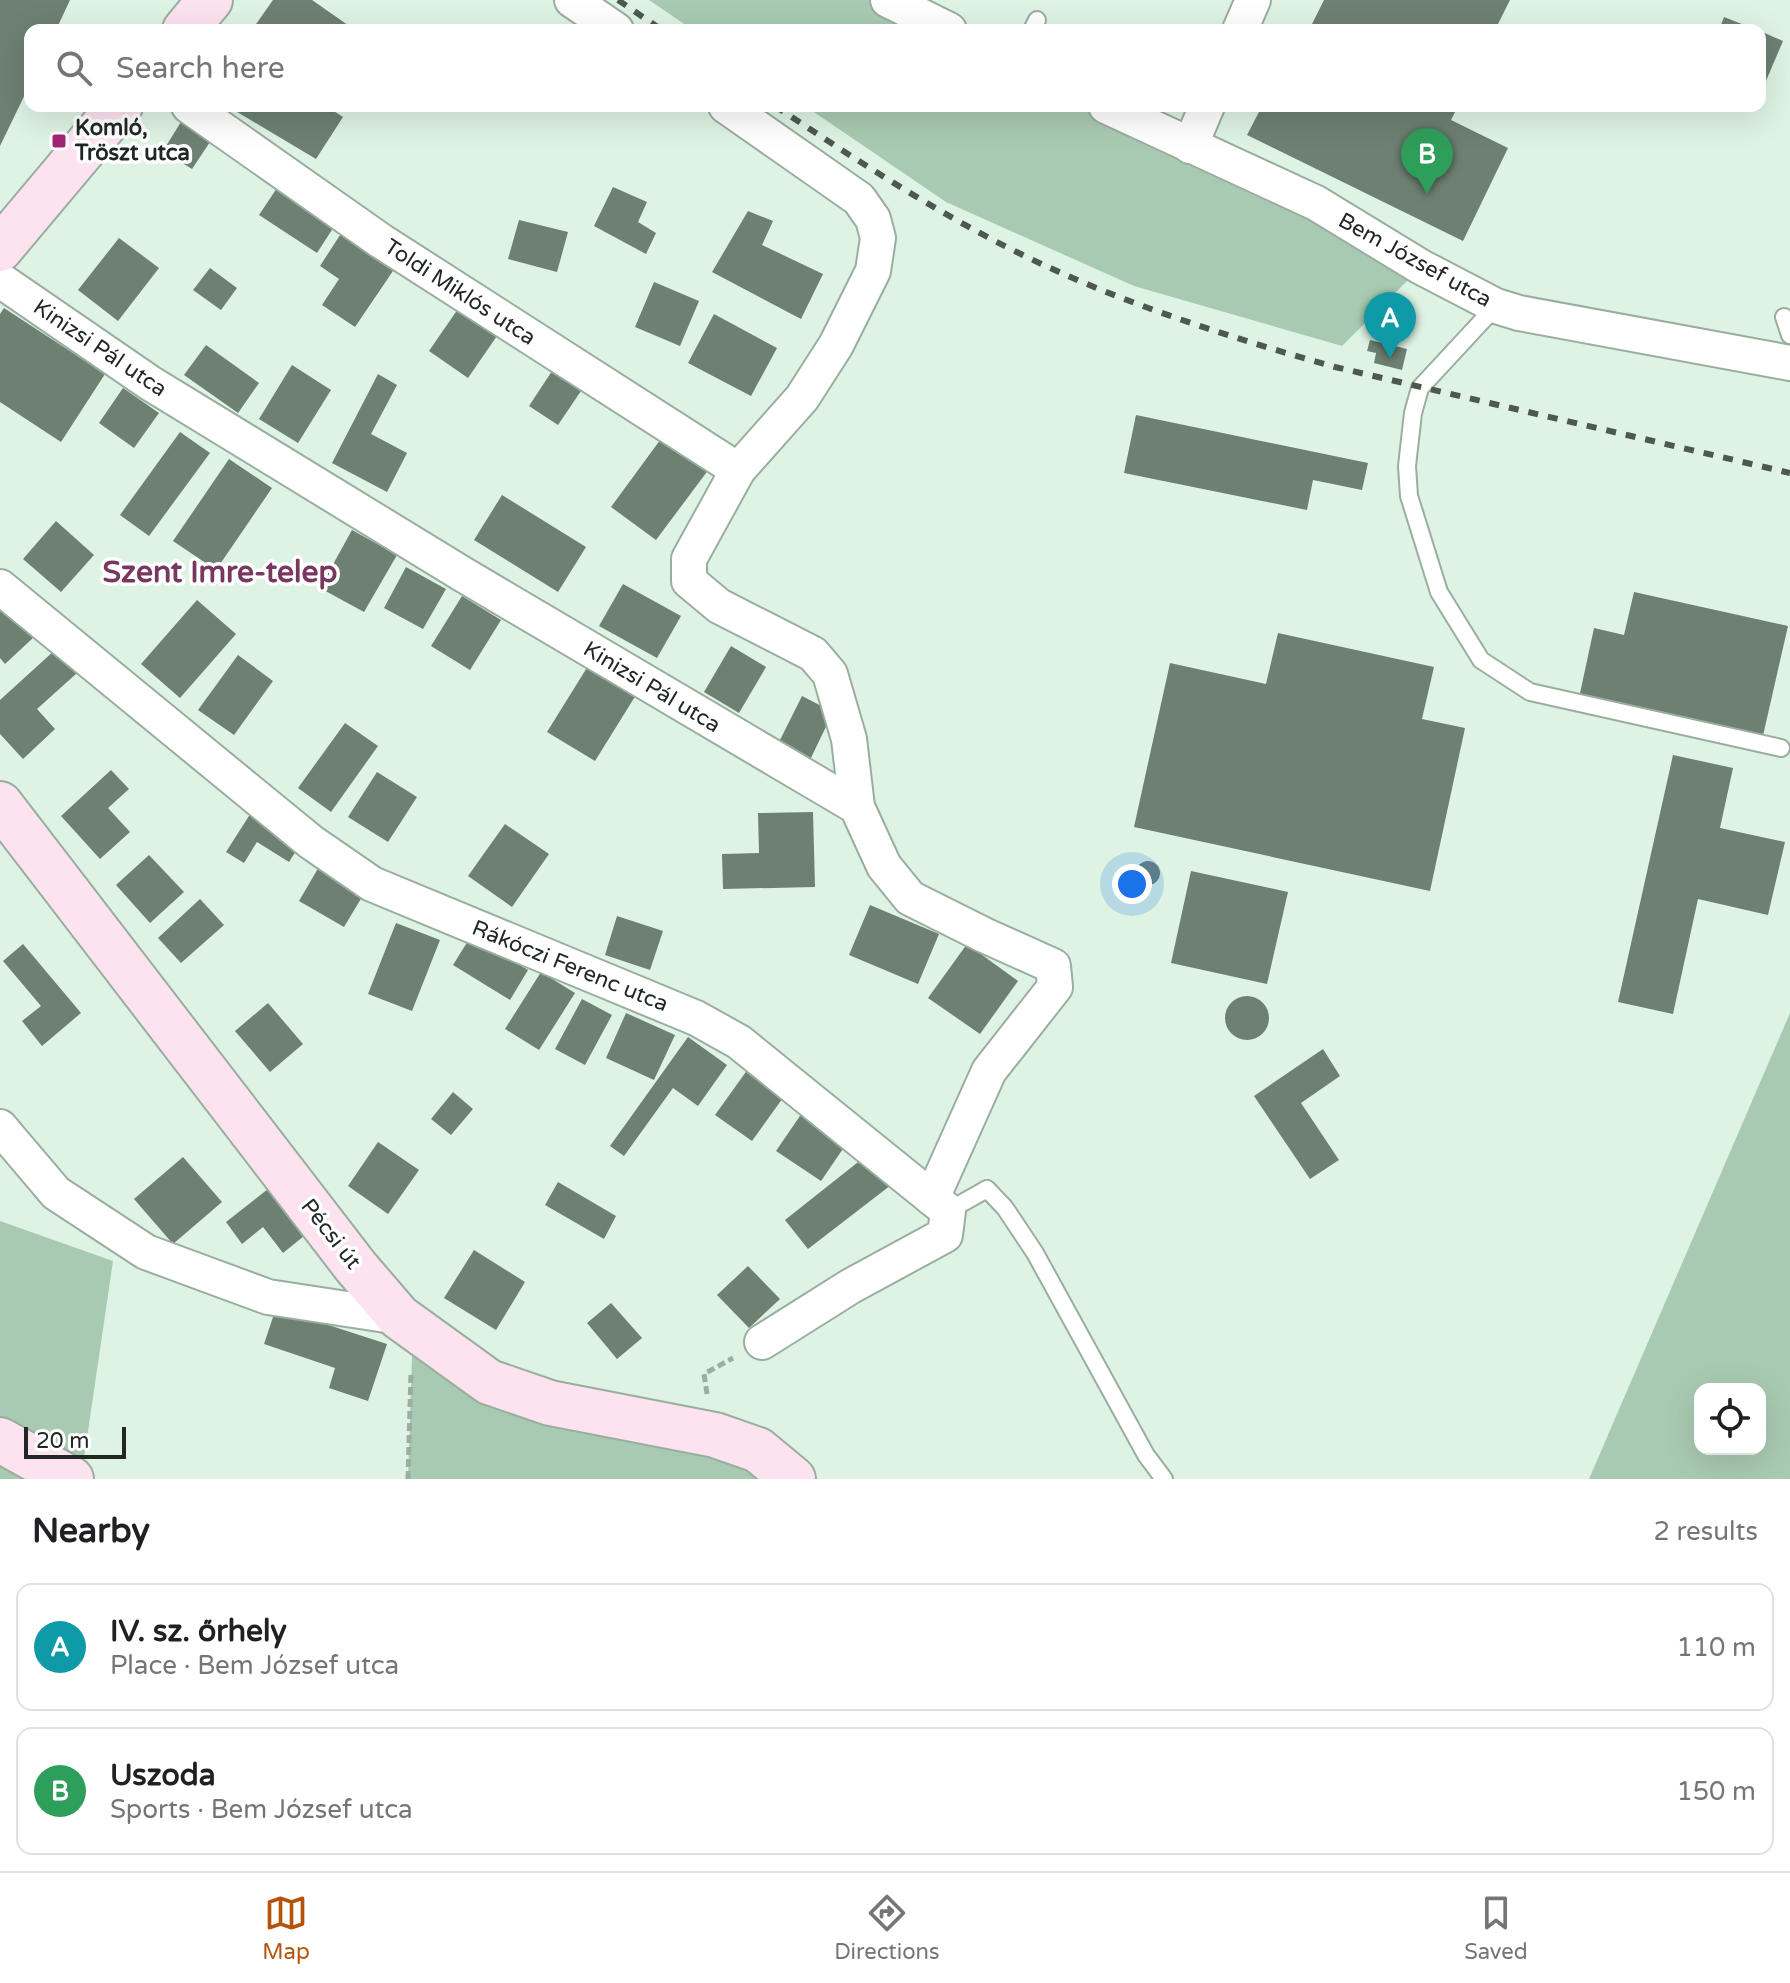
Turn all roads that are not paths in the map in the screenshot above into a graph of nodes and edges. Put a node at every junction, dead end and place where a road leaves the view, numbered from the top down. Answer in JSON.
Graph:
{"nodes":[{"id":1,"x":210,"y":0,"type":"edge"},
{"id":2,"x":572,"y":0,"type":"edge"},
{"id":3,"x":888,"y":0,"type":"edge"},
{"id":4,"x":1253,"y":0,"type":"edge"},
{"id":5,"x":190,"y":24,"type":"edge"},
{"id":6,"x":607,"y":24,"type":"edge"},
{"id":7,"x":937,"y":24,"type":"edge"},
{"id":8,"x":1243,"y":24,"type":"edge"},
{"id":9,"x":115,"y":112,"type":"edge"},
{"id":10,"x":198,"y":112,"type":"edge"},
{"id":11,"x":735,"y":112,"type":"edge"},
{"id":12,"x":1119,"y":112,"type":"edge"},
{"id":13,"x":1204,"y":112,"type":"edge"},
{"id":14,"x":1190,"y":146,"type":"junction"},
{"id":15,"x":0,"y":249,"type":"edge"},
{"id":16,"x":0,"y":280,"type":"edge"},
{"id":17,"x":1496,"y":306,"type":"junction"},
{"id":18,"x":1784,"y":317,"type":"dead end"},
{"id":19,"x":1790,"y":335,"type":"edge"},
{"id":20,"x":1790,"y":363,"type":"edge"},
{"id":21,"x":738,"y":470,"type":"junction"},
{"id":22,"x":0,"y":587,"type":"edge"},
{"id":23,"x":1781,"y":748,"type":"dead end"},
{"id":24,"x":0,"y":804,"type":"edge"},
{"id":25,"x":857,"y":807,"type":"junction"},
{"id":26,"x":0,"y":1127,"type":"edge"},
{"id":27,"x":940,"y":1205,"type":"junction"},
{"id":28,"x":406,"y":1322,"type":"junction"},
{"id":29,"x":762,"y":1342,"type":"road end"},
{"id":30,"x":0,"y":1440,"type":"edge"},
{"id":31,"x":71,"y":1479,"type":"edge"},
{"id":32,"x":793,"y":1479,"type":"edge"},
{"id":33,"x":1164,"y":1479,"type":"edge"}],
"edges":[{"from":1,"to":5,"type":"main road"},
{"from":2,"to":6,"type":"street"},
{"from":3,"to":7,"type":"street"},
{"from":4,"to":8,"type":"street"},
{"from":9,"to":15,"type":"main road"},
{"from":10,"to":21,"type":"street","name":"Toldi Miklós utca"},
{"from":11,"to":21,"type":"street"},
{"from":12,"to":14,"type":"street","name":"Bem József utca"},
{"from":13,"to":14,"type":"street"},
{"from":14,"to":17,"type":"street","name":"Bem József utca"},
{"from":16,"to":25,"type":"street","name":"Kinizsi Pál utca"},
{"from":17,"to":20,"type":"street","name":"Bem József utca"},
{"from":17,"to":23,"type":"lane"},
{"from":18,"to":19,"type":"lane"},
{"from":21,"to":25,"type":"street"},
{"from":22,"to":27,"type":"street","name":"Rákóczi Ferenc utca"},
{"from":24,"to":28,"type":"main road","name":"Pécsi út"},
{"from":25,"to":27,"type":"street"},
{"from":26,"to":28,"type":"street"},
{"from":27,"to":29,"type":"street"},
{"from":27,"to":33,"type":"lane"},
{"from":28,"to":32,"type":"main road","name":"Pécsi út"},
{"from":30,"to":31,"type":"main road"}]}
